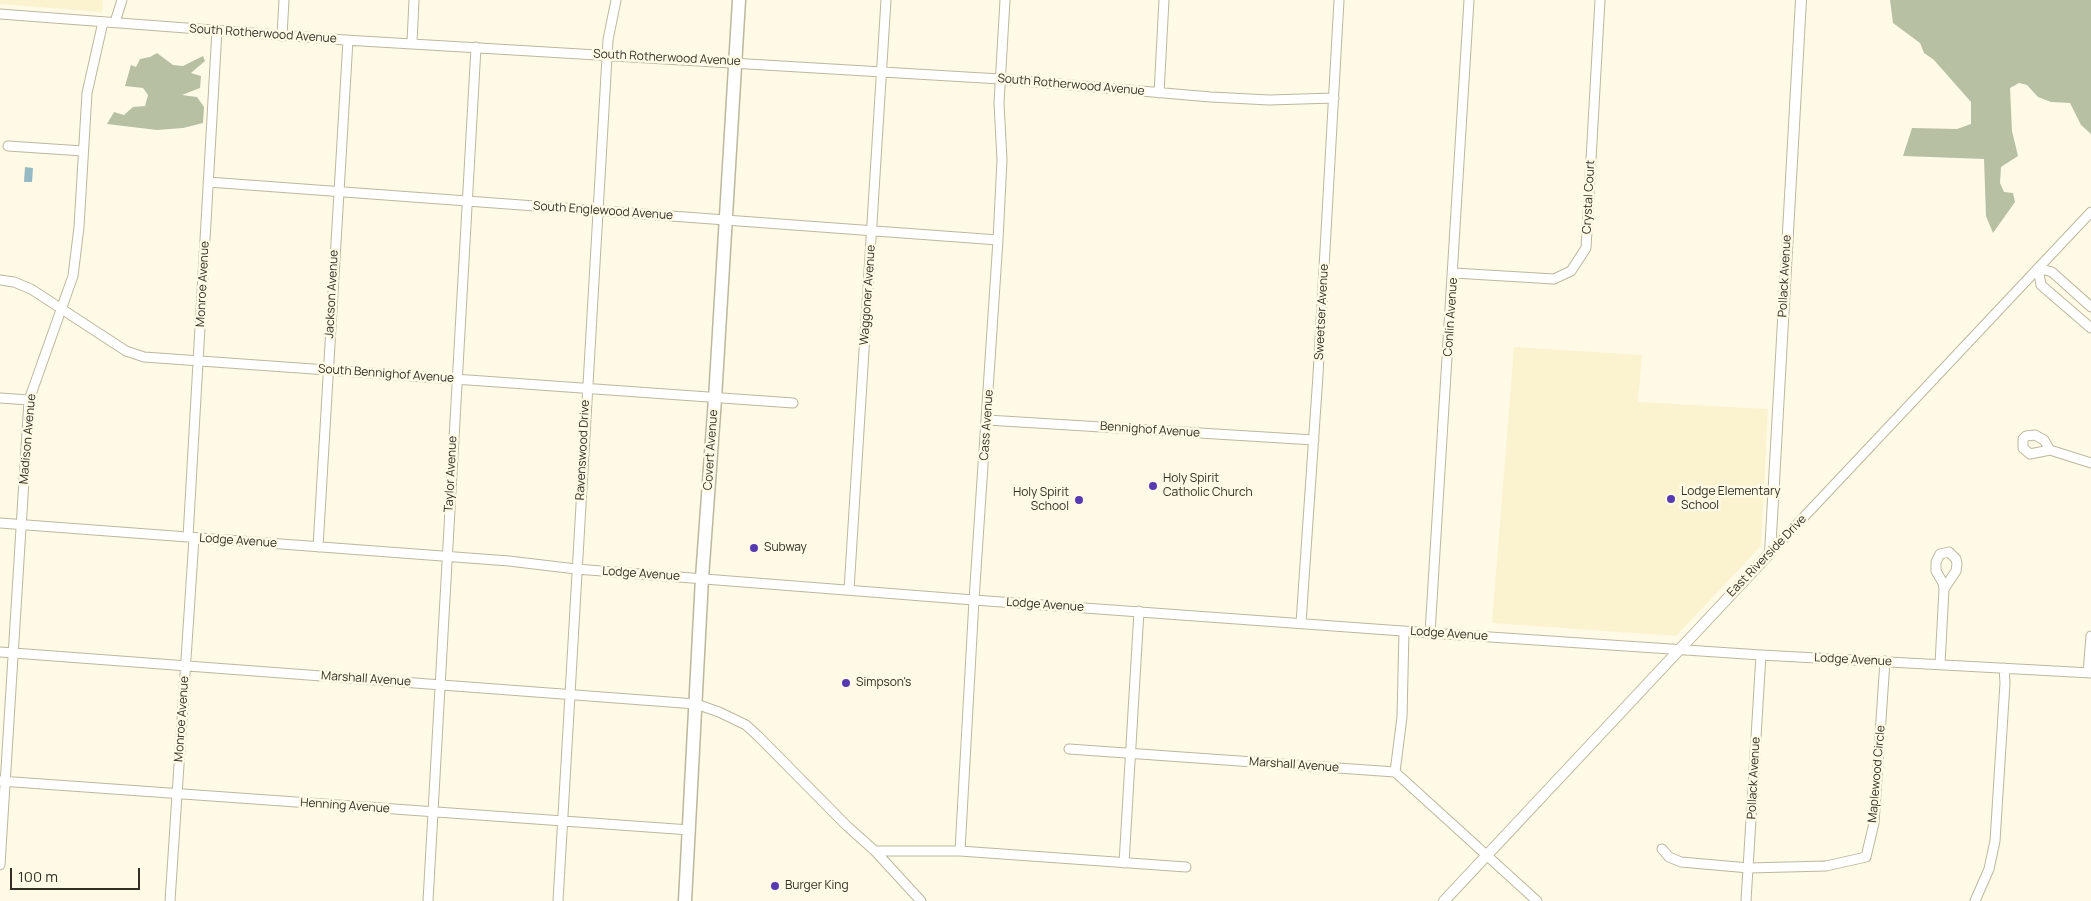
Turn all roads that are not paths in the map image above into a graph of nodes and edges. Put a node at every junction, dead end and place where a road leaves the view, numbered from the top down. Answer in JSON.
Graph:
{"nodes":[{"id":1,"x":122,"y":0,"type":"edge"},
{"id":2,"x":284,"y":0,"type":"edge"},
{"id":3,"x":414,"y":0,"type":"edge"},
{"id":4,"x":616,"y":0,"type":"edge"},
{"id":5,"x":739,"y":0,"type":"edge"},
{"id":6,"x":886,"y":0,"type":"edge"},
{"id":7,"x":1005,"y":0,"type":"edge"},
{"id":8,"x":1164,"y":0,"type":"edge"},
{"id":9,"x":1339,"y":0,"type":"edge"},
{"id":10,"x":1469,"y":0,"type":"edge"},
{"id":11,"x":1600,"y":0,"type":"edge"},
{"id":12,"x":1801,"y":0,"type":"edge"},
{"id":13,"x":0,"y":14,"type":"edge"},
{"id":14,"x":104,"y":22,"type":"junction"},
{"id":15,"x":115,"y":22,"type":"junction"},
{"id":16,"x":217,"y":30,"type":"junction"},
{"id":17,"x":282,"y":36,"type":"junction"},
{"id":18,"x":348,"y":40,"type":"junction"},
{"id":19,"x":412,"y":42,"type":"junction"},
{"id":20,"x":476,"y":47,"type":"junction"},
{"id":21,"x":607,"y":54,"type":"junction"},
{"id":22,"x":736,"y":62,"type":"junction"},
{"id":23,"x":881,"y":71,"type":"junction"},
{"id":24,"x":1000,"y":79,"type":"junction"},
{"id":25,"x":1159,"y":92,"type":"junction"},
{"id":26,"x":1334,"y":98,"type":"junction"},
{"id":27,"x":8,"y":146,"type":"dead end"},
{"id":28,"x":83,"y":151,"type":"junction"},
{"id":29,"x":208,"y":182,"type":"junction"},
{"id":30,"x":338,"y":192,"type":"junction"},
{"id":31,"x":467,"y":201,"type":"junction"},
{"id":32,"x":598,"y":210,"type":"junction"},
{"id":33,"x":2091,"y":212,"type":"edge"},
{"id":34,"x":726,"y":220,"type":"junction"},
{"id":35,"x":872,"y":231,"type":"junction"},
{"id":36,"x":998,"y":240,"type":"junction"},
{"id":37,"x":2038,"y":268,"type":"junction"},
{"id":38,"x":1454,"y":273,"type":"junction"},
{"id":39,"x":0,"y":280,"type":"edge"},
{"id":40,"x":2091,"y":307,"type":"edge"},
{"id":41,"x":62,"y":310,"type":"junction"},
{"id":42,"x":2091,"y":328,"type":"edge"},
{"id":43,"x":199,"y":360,"type":"junction"},
{"id":44,"x":328,"y":369,"type":"junction"},
{"id":45,"x":456,"y":379,"type":"junction"},
{"id":46,"x":586,"y":388,"type":"junction"},
{"id":47,"x":0,"y":398,"type":"edge"},
{"id":48,"x":715,"y":399,"type":"junction"},
{"id":49,"x":29,"y":400,"type":"junction"},
{"id":50,"x":793,"y":404,"type":"dead end"},
{"id":51,"x":987,"y":420,"type":"junction"},
{"id":52,"x":1314,"y":440,"type":"junction"},
{"id":53,"x":2050,"y":450,"type":"dead end"},
{"id":54,"x":2091,"y":463,"type":"edge"},
{"id":55,"x":0,"y":523,"type":"edge"},
{"id":56,"x":22,"y":525,"type":"junction"},
{"id":57,"x":191,"y":538,"type":"junction"},
{"id":58,"x":318,"y":547,"type":"junction"},
{"id":59,"x":1770,"y":553,"type":"junction"},
{"id":60,"x":447,"y":557,"type":"junction"},
{"id":61,"x":576,"y":569,"type":"junction"},
{"id":62,"x":702,"y":578,"type":"junction"},
{"id":63,"x":1944,"y":589,"type":"dead end"},
{"id":64,"x":849,"y":590,"type":"junction"},
{"id":65,"x":974,"y":600,"type":"junction"},
{"id":66,"x":1139,"y":611,"type":"junction"},
{"id":67,"x":1301,"y":623,"type":"junction"},
{"id":68,"x":1404,"y":631,"type":"junction"},
{"id":69,"x":1430,"y":633,"type":"junction"},
{"id":70,"x":2091,"y":636,"type":"edge"},
{"id":71,"x":1677,"y":650,"type":"junction"},
{"id":72,"x":0,"y":652,"type":"edge"},
{"id":73,"x":13,"y":653,"type":"junction"},
{"id":74,"x":1761,"y":655,"type":"junction"},
{"id":75,"x":1885,"y":661,"type":"junction"},
{"id":76,"x":1940,"y":664,"type":"junction"},
{"id":77,"x":185,"y":665,"type":"junction"},
{"id":78,"x":2004,"y":668,"type":"junction"},
{"id":79,"x":2090,"y":673,"type":"edge"},
{"id":80,"x":441,"y":685,"type":"junction"},
{"id":81,"x":569,"y":694,"type":"junction"},
{"id":82,"x":696,"y":704,"type":"junction"},
{"id":83,"x":1069,"y":749,"type":"dead end"},
{"id":84,"x":1131,"y":753,"type":"junction"},
{"id":85,"x":1395,"y":772,"type":"junction"},
{"id":86,"x":3,"y":781,"type":"edge"},
{"id":87,"x":177,"y":794,"type":"junction"},
{"id":88,"x":434,"y":813,"type":"junction"},
{"id":89,"x":562,"y":822,"type":"junction"},
{"id":90,"x":690,"y":830,"type":"junction"},
{"id":91,"x":1662,"y":849,"type":"dead end"},
{"id":92,"x":875,"y":851,"type":"junction"},
{"id":93,"x":960,"y":851,"type":"junction"},
{"id":94,"x":1487,"y":856,"type":"junction"},
{"id":95,"x":1124,"y":863,"type":"junction"},
{"id":96,"x":0,"y":865,"type":"edge"},
{"id":97,"x":1186,"y":867,"type":"dead end"},
{"id":98,"x":1749,"y":868,"type":"junction"},
{"id":99,"x":170,"y":901,"type":"edge"},
{"id":100,"x":428,"y":901,"type":"edge"},
{"id":101,"x":558,"y":901,"type":"edge"},
{"id":102,"x":685,"y":901,"type":"edge"},
{"id":103,"x":921,"y":901,"type":"edge"},
{"id":104,"x":1444,"y":901,"type":"edge"},
{"id":105,"x":1537,"y":901,"type":"edge"},
{"id":106,"x":1746,"y":901,"type":"edge"},
{"id":107,"x":1976,"y":901,"type":"edge"}],
"edges":[{"from":1,"to":15,"type":"street"},
{"from":2,"to":17,"type":"street"},
{"from":3,"to":19,"type":"street"},
{"from":4,"to":21,"type":"street","name":"Ravenswood Drive"},
{"from":5,"to":22,"type":"main road","name":"Covert Avenue"},
{"from":6,"to":23,"type":"street","name":"Waggoner Avenue"},
{"from":7,"to":24,"type":"street","name":"Cass Avenue"},
{"from":8,"to":25,"type":"street"},
{"from":9,"to":26,"type":"street","name":"Sweetser Avenue"},
{"from":10,"to":38,"type":"street","name":"Conlin Avenue"},
{"from":11,"to":38,"type":"street","name":"Crystal Court"},
{"from":12,"to":59,"type":"street","name":"Pollack Avenue"},
{"from":13,"to":14,"type":"street","name":"South Rotherwood Avenue"},
{"from":14,"to":15,"type":"street","name":"South Rotherwood Avenue"},
{"from":14,"to":28,"type":"street","name":"Madison Avenue"},
{"from":15,"to":16,"type":"street","name":"South Rotherwood Avenue"},
{"from":16,"to":17,"type":"street","name":"South Rotherwood Avenue"},
{"from":16,"to":29,"type":"street","name":"Monroe Avenue"},
{"from":17,"to":18,"type":"street","name":"South Rotherwood Avenue"},
{"from":18,"to":19,"type":"street","name":"South Rotherwood Avenue"},
{"from":18,"to":30,"type":"street","name":"Jackson Avenue"},
{"from":19,"to":20,"type":"street","name":"South Rotherwood Avenue"},
{"from":20,"to":21,"type":"street","name":"South Rotherwood Avenue"},
{"from":20,"to":31,"type":"street","name":"Taylor Avenue"},
{"from":21,"to":22,"type":"street","name":"South Rotherwood Avenue"},
{"from":21,"to":32,"type":"street","name":"Ravenswood Drive"},
{"from":22,"to":23,"type":"street","name":"South Rotherwood Avenue"},
{"from":22,"to":34,"type":"main road","name":"Covert Avenue"},
{"from":23,"to":24,"type":"street","name":"South Rotherwood Avenue"},
{"from":23,"to":35,"type":"street","name":"Waggoner Avenue"},
{"from":24,"to":25,"type":"street","name":"South Rotherwood Avenue"},
{"from":24,"to":36,"type":"street","name":"Cass Avenue"},
{"from":25,"to":26,"type":"street","name":"South Rotherwood Avenue"},
{"from":26,"to":52,"type":"street","name":"Sweetser Avenue"},
{"from":27,"to":28,"type":"street"},
{"from":28,"to":41,"type":"street","name":"Madison Avenue"},
{"from":29,"to":30,"type":"street","name":"South Englewood Avenue"},
{"from":29,"to":43,"type":"street","name":"Monroe Avenue"},
{"from":30,"to":31,"type":"street","name":"South Englewood Avenue"},
{"from":30,"to":44,"type":"street","name":"Jackson Avenue"},
{"from":31,"to":32,"type":"street","name":"South Englewood Avenue"},
{"from":31,"to":45,"type":"street","name":"Taylor Avenue"},
{"from":32,"to":34,"type":"street","name":"South Englewood Avenue"},
{"from":32,"to":46,"type":"street","name":"Ravenswood Drive"},
{"from":33,"to":37,"type":"street","name":"East Riverside Drive"},
{"from":34,"to":35,"type":"street","name":"South Englewood Avenue"},
{"from":34,"to":48,"type":"main road","name":"Covert Avenue"},
{"from":35,"to":36,"type":"street","name":"South Englewood Avenue"},
{"from":35,"to":64,"type":"street","name":"Waggoner Avenue"},
{"from":36,"to":51,"type":"street","name":"Cass Avenue"},
{"from":37,"to":40,"type":"street"},
{"from":37,"to":42,"type":"street"},
{"from":37,"to":59,"type":"street","name":"East Riverside Drive"},
{"from":38,"to":69,"type":"street","name":"Conlin Avenue"},
{"from":39,"to":41,"type":"street","name":"South Bennighof Avenue"},
{"from":41,"to":43,"type":"street","name":"South Bennighof Avenue"},
{"from":41,"to":49,"type":"street","name":"Madison Avenue"},
{"from":43,"to":44,"type":"street","name":"South Bennighof Avenue"},
{"from":43,"to":57,"type":"street","name":"Monroe Avenue"},
{"from":44,"to":45,"type":"street","name":"South Bennighof Avenue"},
{"from":44,"to":58,"type":"street","name":"Jackson Avenue"},
{"from":45,"to":46,"type":"street","name":"South Bennighof Avenue"},
{"from":45,"to":60,"type":"street","name":"Taylor Avenue"},
{"from":46,"to":48,"type":"street","name":"South Bennighof Avenue"},
{"from":46,"to":61,"type":"street","name":"Ravenswood Drive"},
{"from":47,"to":49,"type":"street"},
{"from":48,"to":50,"type":"street","name":"South Bennighof Avenue"},
{"from":48,"to":62,"type":"main road","name":"Covert Avenue"},
{"from":49,"to":56,"type":"street","name":"Madison Avenue"},
{"from":51,"to":52,"type":"street","name":"Bennighof Avenue"},
{"from":51,"to":65,"type":"street","name":"Cass Avenue"},
{"from":52,"to":67,"type":"street","name":"Sweetser Avenue"},
{"from":53,"to":54,"type":"street"},
{"from":55,"to":56,"type":"street","name":"Lodge Avenue"},
{"from":56,"to":57,"type":"street","name":"Lodge Avenue"},
{"from":56,"to":73,"type":"street","name":"Madison Avenue"},
{"from":57,"to":58,"type":"street","name":"Lodge Avenue"},
{"from":57,"to":77,"type":"street","name":"Monroe Avenue"},
{"from":58,"to":60,"type":"street","name":"Lodge Avenue"},
{"from":59,"to":71,"type":"street","name":"East Riverside Drive"},
{"from":60,"to":61,"type":"street","name":"Lodge Avenue"},
{"from":60,"to":80,"type":"street","name":"Taylor Avenue"},
{"from":61,"to":62,"type":"street","name":"Lodge Avenue"},
{"from":61,"to":81,"type":"street","name":"Ravenswood Drive"},
{"from":62,"to":64,"type":"street","name":"Lodge Avenue"},
{"from":62,"to":82,"type":"main road","name":"Covert Avenue"},
{"from":63,"to":76,"type":"street"},
{"from":64,"to":65,"type":"street","name":"Lodge Avenue"},
{"from":65,"to":66,"type":"street","name":"Lodge Avenue"},
{"from":65,"to":93,"type":"street","name":"Cass Avenue"},
{"from":66,"to":67,"type":"street","name":"Lodge Avenue"},
{"from":66,"to":84,"type":"street"},
{"from":67,"to":68,"type":"street","name":"Lodge Avenue"},
{"from":68,"to":69,"type":"street","name":"Lodge Avenue"},
{"from":68,"to":85,"type":"street"},
{"from":69,"to":71,"type":"street","name":"Lodge Avenue"},
{"from":70,"to":79,"type":"street"},
{"from":71,"to":74,"type":"street","name":"Lodge Avenue"},
{"from":71,"to":94,"type":"street","name":"East Riverside Drive"},
{"from":72,"to":73,"type":"street","name":"Marshall Avenue"},
{"from":73,"to":77,"type":"street","name":"Marshall Avenue"},
{"from":73,"to":86,"type":"street","name":"Madison Avenue"},
{"from":74,"to":75,"type":"street","name":"Lodge Avenue"},
{"from":74,"to":98,"type":"street","name":"Pollack Avenue"},
{"from":75,"to":76,"type":"street","name":"Lodge Avenue"},
{"from":75,"to":98,"type":"street","name":"Maplewood Circle"},
{"from":76,"to":78,"type":"street","name":"Lodge Avenue"},
{"from":77,"to":80,"type":"street","name":"Marshall Avenue"},
{"from":77,"to":87,"type":"street","name":"Monroe Avenue"},
{"from":78,"to":79,"type":"street","name":"Lodge Avenue"},
{"from":78,"to":107,"type":"street"},
{"from":80,"to":81,"type":"street","name":"Marshall Avenue"},
{"from":80,"to":88,"type":"street","name":"Taylor Avenue"},
{"from":81,"to":82,"type":"street","name":"Marshall Avenue"},
{"from":81,"to":89,"type":"street","name":"Ravenswood Drive"},
{"from":82,"to":90,"type":"main road","name":"Covert Avenue"},
{"from":82,"to":92,"type":"street","name":"Marshall Avenue"},
{"from":83,"to":84,"type":"street","name":"Marshall Avenue"},
{"from":84,"to":85,"type":"street","name":"Marshall Avenue"},
{"from":84,"to":95,"type":"street"},
{"from":85,"to":94,"type":"street"},
{"from":86,"to":87,"type":"street","name":"Henning Avenue"},
{"from":86,"to":96,"type":"street","name":"Madison Avenue"},
{"from":87,"to":88,"type":"street","name":"Henning Avenue"},
{"from":87,"to":99,"type":"street","name":"Monroe Avenue"},
{"from":88,"to":89,"type":"street","name":"Henning Avenue"},
{"from":88,"to":100,"type":"street","name":"Taylor Avenue"},
{"from":89,"to":90,"type":"street","name":"Henning Avenue"},
{"from":89,"to":101,"type":"street","name":"Ravenswood Drive"},
{"from":90,"to":102,"type":"main road","name":"Covert Avenue"},
{"from":91,"to":98,"type":"street","name":"Maplewood Circle"},
{"from":92,"to":93,"type":"street"},
{"from":92,"to":103,"type":"street","name":"Marshall Avenue"},
{"from":93,"to":95,"type":"street"},
{"from":94,"to":104,"type":"street","name":"East Riverside Drive"},
{"from":94,"to":105,"type":"street"},
{"from":95,"to":97,"type":"street"},
{"from":98,"to":106,"type":"street","name":"Pollack Avenue"}]}
